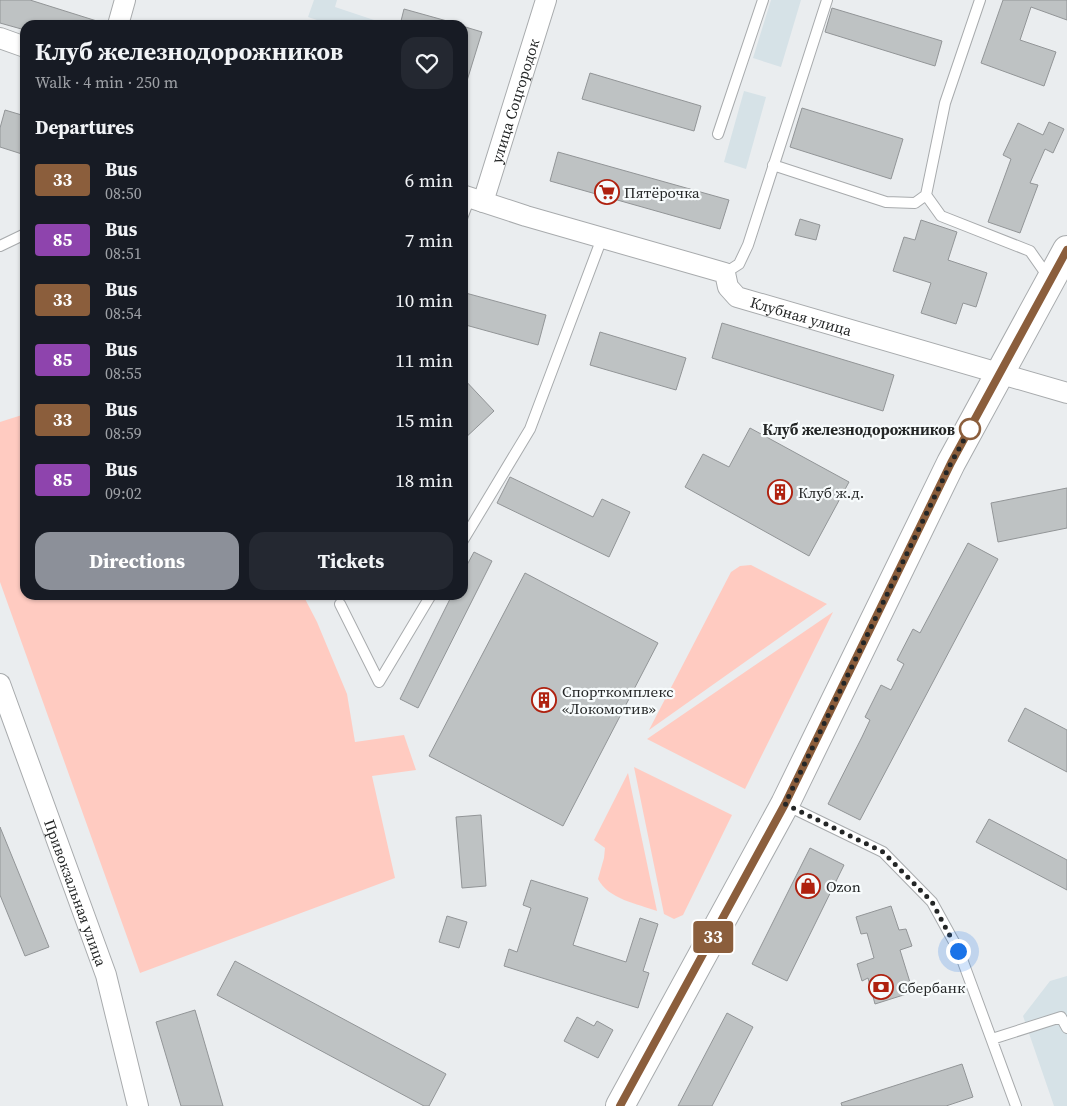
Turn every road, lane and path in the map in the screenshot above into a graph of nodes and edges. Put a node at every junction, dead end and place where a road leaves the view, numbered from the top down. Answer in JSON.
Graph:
{"nodes":[{"id":1,"x":125,"y":0,"type":"edge"},
{"id":2,"x":546,"y":0,"type":"edge"},
{"id":3,"x":764,"y":0,"type":"edge"},
{"id":4,"x":826,"y":0,"type":"edge"},
{"id":5,"x":980,"y":0,"type":"edge"},
{"id":6,"x":119,"y":20,"type":"edge"},
{"id":7,"x":0,"y":38,"type":"edge"},
{"id":8,"x":20,"y":45,"type":"edge"},
{"id":9,"x":718,"y":134,"type":"dead end"},
{"id":10,"x":773,"y":165,"type":"junction"},
{"id":11,"x":926,"y":195,"type":"junction"},
{"id":12,"x":472,"y":198,"type":"edge"},
{"id":13,"x":20,"y":236,"type":"edge"},
{"id":14,"x":602,"y":238,"type":"junction"},
{"id":15,"x":0,"y":246,"type":"edge"},
{"id":16,"x":1067,"y":250,"type":"edge"},
{"id":17,"x":725,"y":273,"type":"junction"},
{"id":18,"x":1051,"y":280,"type":"junction"},
{"id":19,"x":1001,"y":374,"type":"junction"},
{"id":20,"x":1067,"y":393,"type":"edge"},
{"id":21,"x":468,"y":532,"type":"edge"},
{"id":22,"x":428,"y":600,"type":"edge"},
{"id":23,"x":340,"y":604,"type":"dead end"},
{"id":24,"x":0,"y":684,"type":"edge"},
{"id":25,"x":785,"y":804,"type":"junction"},
{"id":26,"x":1067,"y":1028,"type":"edge"},
{"id":27,"x":992,"y":1038,"type":"junction"},
{"id":28,"x":625,"y":1102,"type":"edge"},
{"id":29,"x":138,"y":1106,"type":"edge"},
{"id":30,"x":1016,"y":1106,"type":"edge"}],
"edges":[{"from":1,"to":6,"type":"street"},
{"from":2,"to":12,"type":"street","name":"улица Соцгородок"},
{"from":3,"to":9,"type":"lane"},
{"from":4,"to":10,"type":"lane"},
{"from":5,"to":11,"type":"lane"},
{"from":7,"to":8,"type":"street"},
{"from":10,"to":11,"type":"lane"},
{"from":10,"to":17,"type":"lane"},
{"from":11,"to":18,"type":"lane"},
{"from":12,"to":14,"type":"street"},
{"from":13,"to":15,"type":"lane"},
{"from":14,"to":17,"type":"street"},
{"from":14,"to":21,"type":"lane"},
{"from":16,"to":18,"type":"street"},
{"from":17,"to":19,"type":"street","name":"Клубная улица"},
{"from":18,"to":19,"type":"street"},
{"from":19,"to":20,"type":"street","name":"Клубная улица"},
{"from":19,"to":25,"type":"street"},
{"from":22,"to":23,"type":"lane"},
{"from":24,"to":29,"type":"street","name":"Привокзальная улица"},
{"from":25,"to":27,"type":"lane"},
{"from":25,"to":28,"type":"street"},
{"from":26,"to":27,"type":"lane"},
{"from":27,"to":30,"type":"lane"}]}
